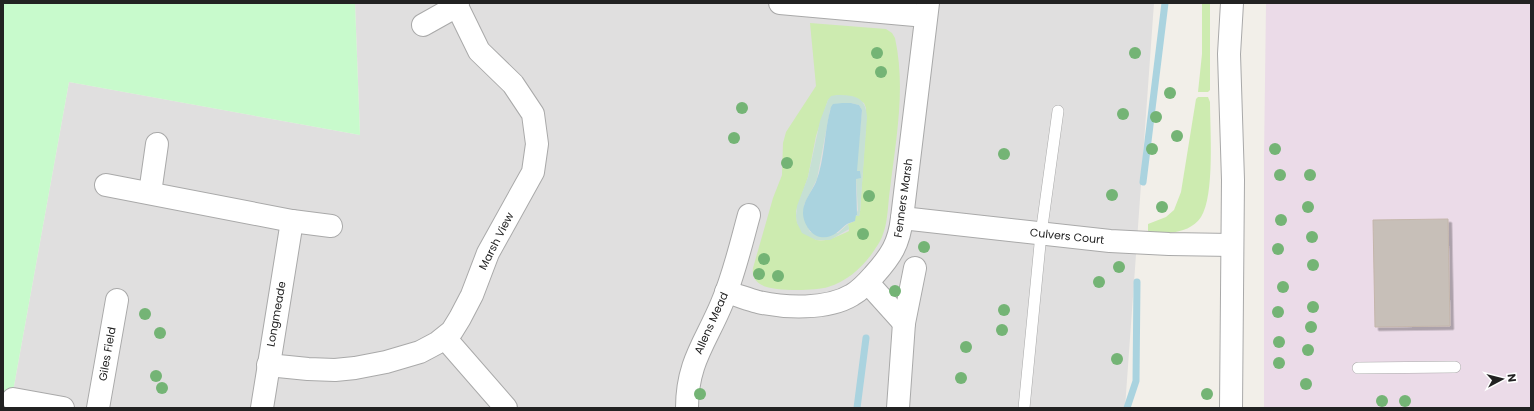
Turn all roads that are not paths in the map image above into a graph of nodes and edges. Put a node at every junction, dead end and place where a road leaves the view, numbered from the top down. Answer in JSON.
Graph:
{"nodes":[{"id":1,"x":780,"y":3,"type":"edge"},
{"id":2,"x":1232,"y":3,"type":"edge"},
{"id":3,"x":458,"y":5,"type":"edge"},
{"id":4,"x":927,"y":9,"type":"edge"},
{"id":5,"x":423,"y":24,"type":"dead end"},
{"id":6,"x":1058,"y":111,"type":"dead end"},
{"id":7,"x":157,"y":144,"type":"dead end"},
{"id":8,"x":106,"y":185,"type":"dead end"},
{"id":9,"x":150,"y":193,"type":"junction"},
{"id":10,"x":749,"y":215,"type":"dead end"},
{"id":11,"x":902,"y":218,"type":"junction"},
{"id":12,"x":292,"y":221,"type":"junction"},
{"id":13,"x":331,"y":226,"type":"dead end"},
{"id":14,"x":1041,"y":234,"type":"junction"},
{"id":15,"x":1232,"y":245,"type":"junction"},
{"id":16,"x":915,"y":268,"type":"dead end"},
{"id":17,"x":868,"y":282,"type":"junction"},
{"id":18,"x":726,"y":292,"type":"junction"},
{"id":19,"x":117,"y":300,"type":"dead end"},
{"id":20,"x":904,"y":324,"type":"junction"},
{"id":21,"x":446,"y":338,"type":"junction"},
{"id":22,"x":268,"y":365,"type":"junction"},
{"id":23,"x":1455,"y":367,"type":"dead end"},
{"id":24,"x":1358,"y":368,"type":"dead end"},
{"id":25,"x":13,"y":399,"type":"dead end"},
{"id":26,"x":63,"y":408,"type":"edge"},
{"id":27,"x":98,"y":408,"type":"edge"},
{"id":28,"x":262,"y":408,"type":"edge"},
{"id":29,"x":506,"y":408,"type":"edge"},
{"id":30,"x":687,"y":408,"type":"edge"},
{"id":31,"x":898,"y":408,"type":"edge"},
{"id":32,"x":1024,"y":408,"type":"edge"},
{"id":33,"x":1231,"y":408,"type":"edge"}],
"edges":[{"from":1,"to":4,"type":"street"},
{"from":2,"to":15,"type":"street"},
{"from":3,"to":5,"type":"street","name":"Marsh View"},
{"from":3,"to":21,"type":"street","name":"Marsh View"},
{"from":4,"to":11,"type":"street","name":"Fenners Marsh"},
{"from":6,"to":14,"type":"lane"},
{"from":7,"to":9,"type":"street"},
{"from":8,"to":9,"type":"street"},
{"from":9,"to":12,"type":"street"},
{"from":10,"to":18,"type":"street","name":"Allens Mead"},
{"from":11,"to":14,"type":"street","name":"Culvers Court"},
{"from":11,"to":17,"type":"street","name":"Fenners Marsh"},
{"from":12,"to":13,"type":"street"},
{"from":12,"to":22,"type":"street","name":"Longmeade"},
{"from":14,"to":15,"type":"street","name":"Culvers Court"},
{"from":14,"to":32,"type":"lane"},
{"from":15,"to":33,"type":"street"},
{"from":16,"to":20,"type":"street"},
{"from":17,"to":18,"type":"street","name":"Fenners Marsh"},
{"from":17,"to":20,"type":"street"},
{"from":18,"to":30,"type":"street","name":"Allens Mead"},
{"from":19,"to":27,"type":"street","name":"Giles Field"},
{"from":20,"to":31,"type":"street"},
{"from":21,"to":22,"type":"street","name":"Marsh View"},
{"from":21,"to":29,"type":"street"},
{"from":22,"to":28,"type":"street","name":"Longmeade"},
{"from":23,"to":24,"type":"lane"},
{"from":25,"to":26,"type":"street"}]}
